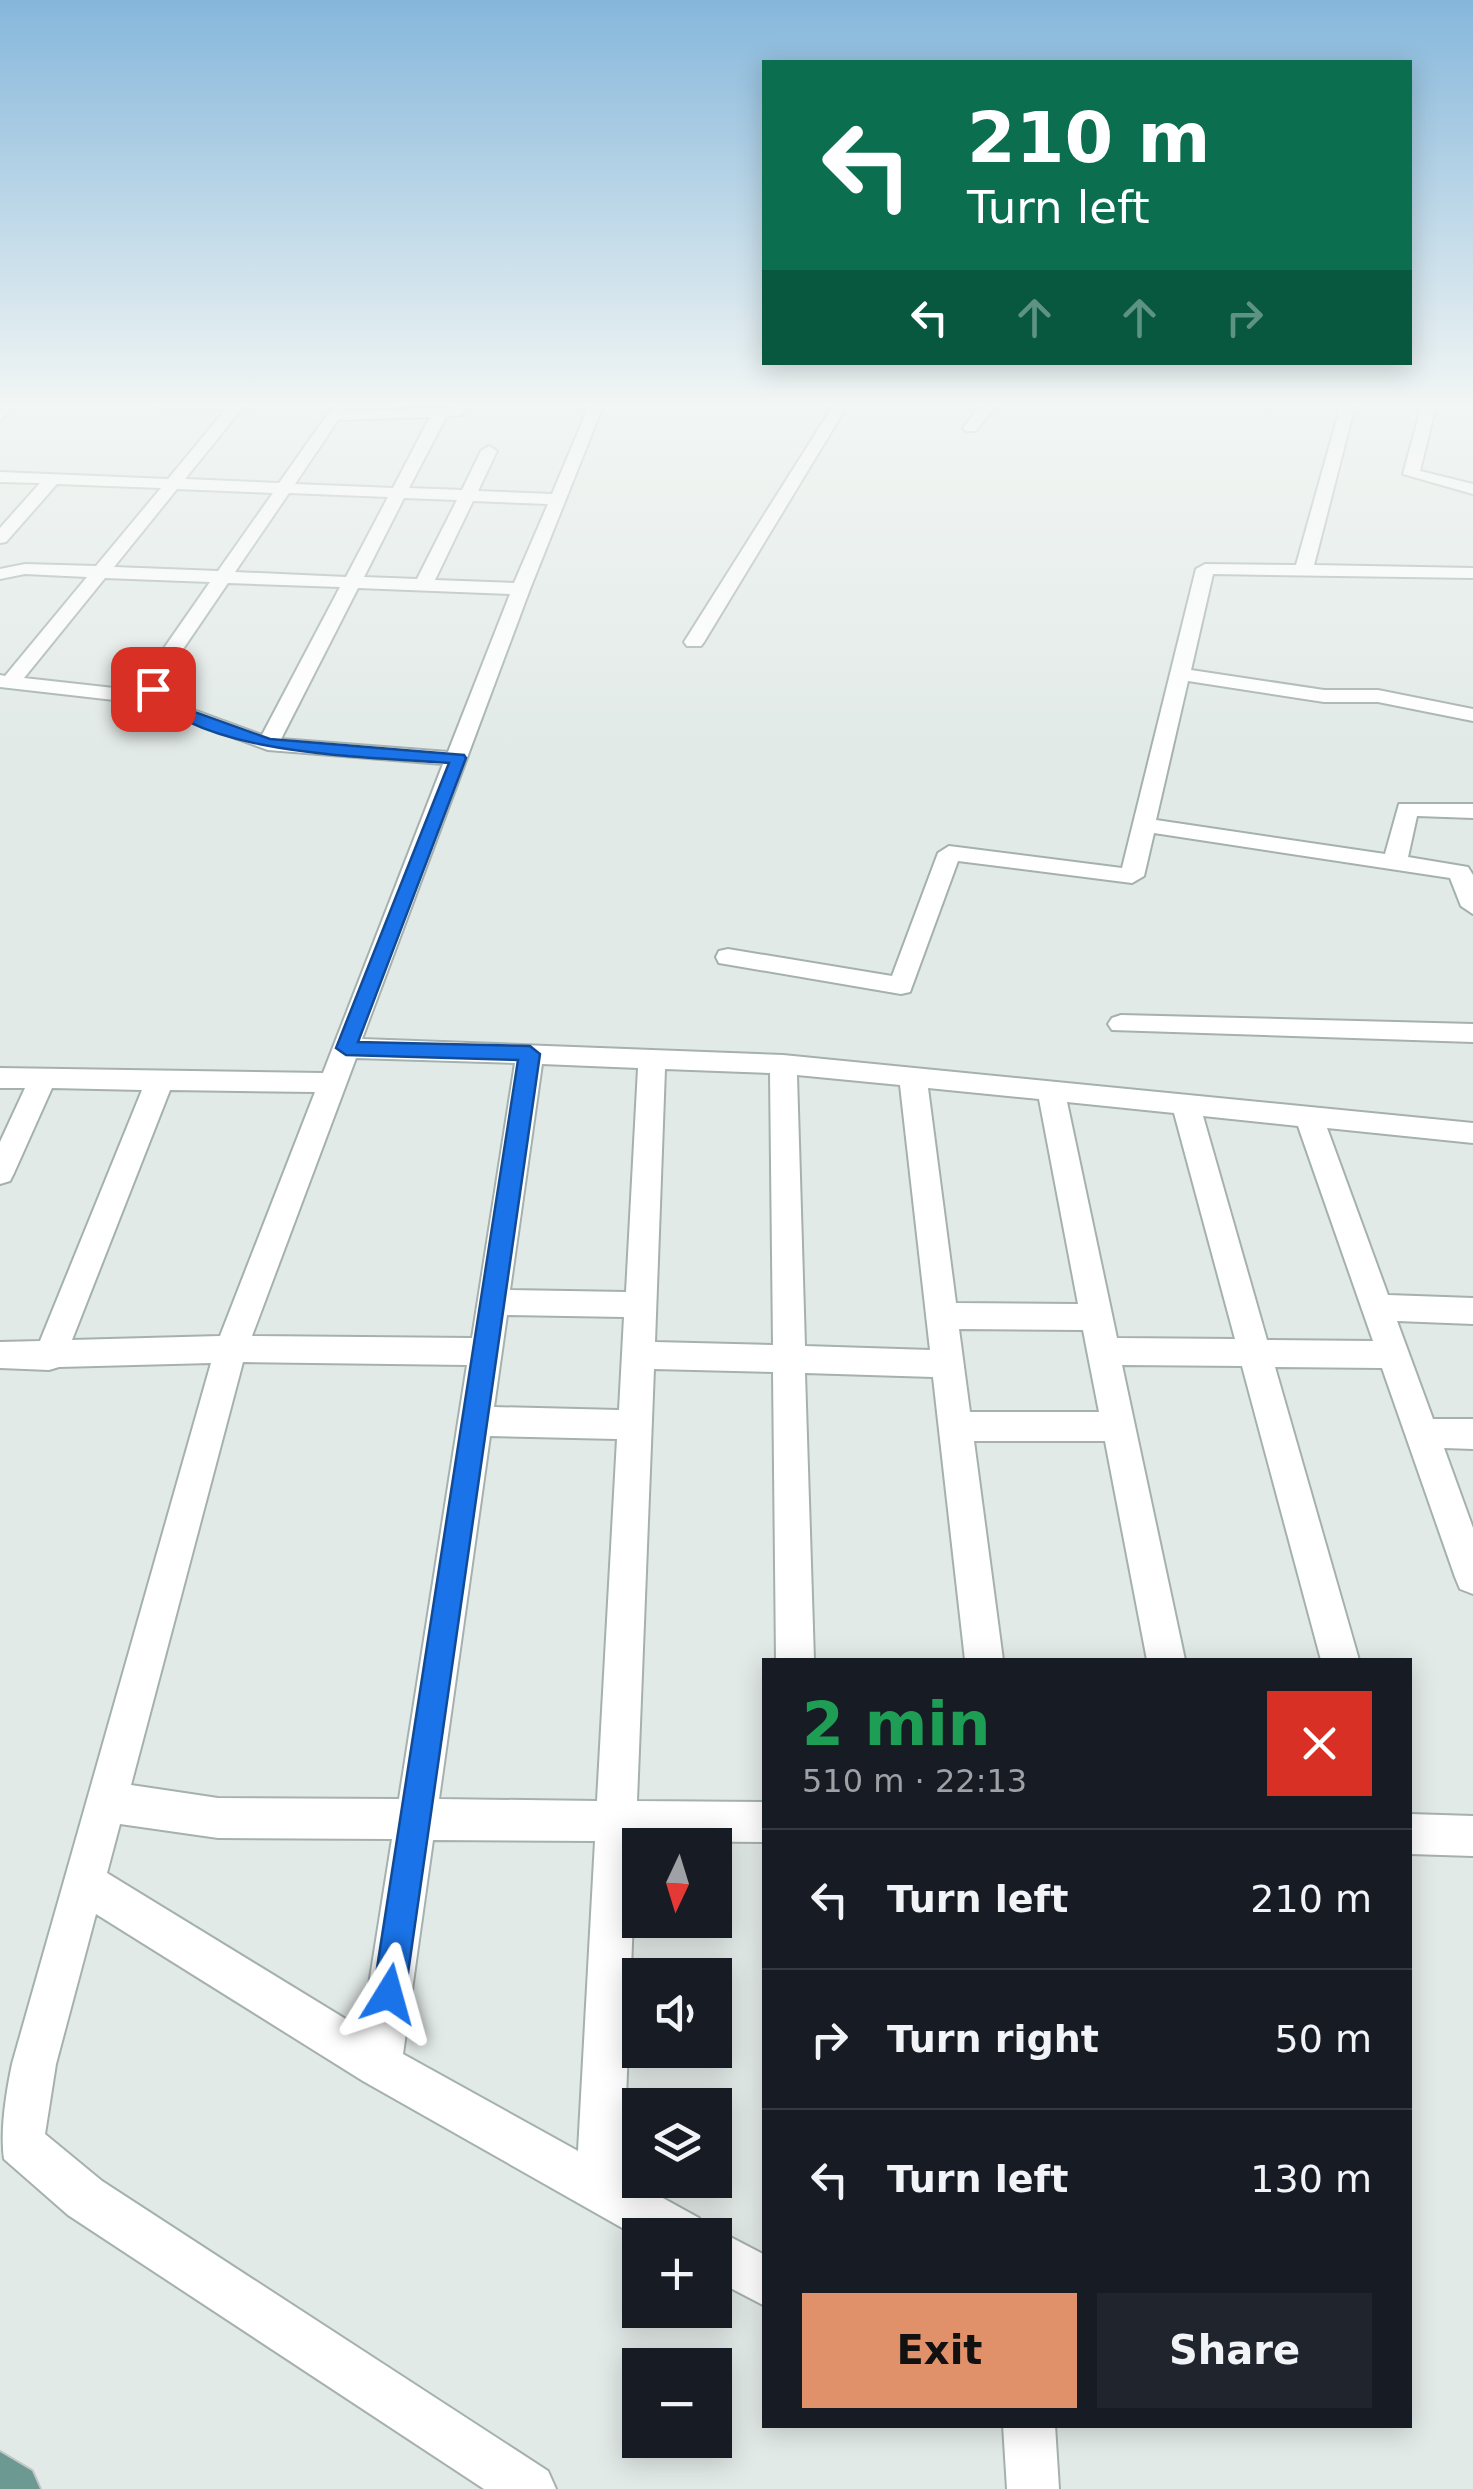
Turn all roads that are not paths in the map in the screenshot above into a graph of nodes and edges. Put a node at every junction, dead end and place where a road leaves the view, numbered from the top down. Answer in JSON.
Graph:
{"nodes":[{"id":1,"x":19,"y":517,"type":"edge"},
{"id":2,"x":144,"y":517,"type":"edge"},
{"id":3,"x":265,"y":517,"type":"edge"},
{"id":4,"x":389,"y":517,"type":"edge"},
{"id":5,"x":455,"y":517,"type":"edge"},
{"id":6,"x":550,"y":517,"type":"edge"},
{"id":7,"x":772,"y":517,"type":"edge"},
{"id":8,"x":1318,"y":517,"type":"edge"},
{"id":9,"x":0,"y":538,"type":"edge"},
{"id":10,"x":1304,"y":570,"type":"junction"},
{"id":11,"x":100,"y":572,"type":"junction"},
{"id":12,"x":1473,"y":573,"type":"edge"},
{"id":13,"x":0,"y":574,"type":"edge"},
{"id":14,"x":226,"y":578,"type":"junction"},
{"id":15,"x":354,"y":582,"type":"junction"},
{"id":16,"x":424,"y":584,"type":"junction"},
{"id":17,"x":521,"y":588,"type":"junction"},
{"id":18,"x":694,"y":642,"type":"dead end"},
{"id":19,"x":1180,"y":674,"type":"junction"},
{"id":20,"x":5,"y":682,"type":"edge"},
{"id":21,"x":170,"y":708,"type":"junction"},
{"id":22,"x":1473,"y":715,"type":"edge"},
{"id":23,"x":268,"y":744,"type":"junction"},
{"id":24,"x":458,"y":758,"type":"junction"},
{"id":25,"x":1473,"y":811,"type":"edge"},
{"id":26,"x":1144,"y":825,"type":"junction"},
{"id":27,"x":1396,"y":862,"type":"junction"},
{"id":28,"x":1473,"y":906,"type":"edge"},
{"id":29,"x":728,"y":957,"type":"dead end"},
{"id":30,"x":1121,"y":1024,"type":"dead end"},
{"id":31,"x":1473,"y":1033,"type":"edge"},
{"id":32,"x":346,"y":1048,"type":"junction"},
{"id":33,"x":530,"y":1054,"type":"junction"},
{"id":34,"x":652,"y":1058,"type":"junction"},
{"id":35,"x":783,"y":1064,"type":"junction"},
{"id":36,"x":0,"y":1078,"type":"edge"},
{"id":37,"x":43,"y":1078,"type":"junction"},
{"id":38,"x":914,"y":1078,"type":"junction"},
{"id":39,"x":160,"y":1080,"type":"junction"},
{"id":40,"x":332,"y":1083,"type":"junction"},
{"id":41,"x":1051,"y":1092,"type":"junction"},
{"id":42,"x":1186,"y":1106,"type":"junction"},
{"id":43,"x":1309,"y":1118,"type":"junction"},
{"id":44,"x":1469,"y":1141,"type":"edge"},
{"id":45,"x":0,"y":1173,"type":"edge"},
{"id":46,"x":492,"y":1302,"type":"junction"},
{"id":47,"x":642,"y":1305,"type":"junction"},
{"id":48,"x":1377,"y":1307,"type":"junction"},
{"id":49,"x":1473,"y":1311,"type":"edge"},
{"id":50,"x":942,"y":1316,"type":"junction"},
{"id":51,"x":1097,"y":1318,"type":"junction"},
{"id":52,"x":231,"y":1349,"type":"junction"},
{"id":53,"x":1104,"y":1351,"type":"junction"},
{"id":54,"x":484,"y":1352,"type":"junction"},
{"id":55,"x":639,"y":1354,"type":"junction"},
{"id":56,"x":1255,"y":1354,"type":"junction"},
{"id":57,"x":0,"y":1355,"type":"edge"},
{"id":58,"x":1394,"y":1355,"type":"junction"},
{"id":59,"x":49,"y":1357,"type":"junction"},
{"id":60,"x":788,"y":1360,"type":"junction"},
{"id":61,"x":948,"y":1364,"type":"junction"},
{"id":62,"x":474,"y":1421,"type":"junction"},
{"id":63,"x":636,"y":1425,"type":"junction"},
{"id":64,"x":1118,"y":1426,"type":"junction"},
{"id":65,"x":956,"y":1427,"type":"junction"},
{"id":66,"x":1422,"y":1433,"type":"junction"},
{"id":67,"x":1473,"y":1434,"type":"edge"},
{"id":68,"x":1473,"y":1577,"type":"edge"},
{"id":69,"x":794,"y":1658,"type":"edge"},
{"id":70,"x":984,"y":1658,"type":"edge"},
{"id":71,"x":1166,"y":1658,"type":"edge"},
{"id":72,"x":1339,"y":1658,"type":"edge"},
{"id":73,"x":106,"y":1802,"type":"junction"},
{"id":74,"x":414,"y":1819,"type":"junction"},
{"id":75,"x":618,"y":1820,"type":"junction"},
{"id":76,"x":762,"y":1822,"type":"edge"},
{"id":77,"x":1412,"y":1834,"type":"edge"},
{"id":78,"x":1473,"y":1836,"type":"edge"},
{"id":79,"x":84,"y":1882,"type":"junction"},
{"id":80,"x":379,"y":2065,"type":"junction"},
{"id":81,"x":10,"y":2138,"type":"edge"},
{"id":82,"x":600,"y":2188,"type":"junction"},
{"id":83,"x":652,"y":2218,"type":"edge"},
{"id":84,"x":732,"y":2264,"type":"edge"},
{"id":85,"x":762,"y":2280,"type":"edge"},
{"id":86,"x":1029,"y":2428,"type":"edge"},
{"id":87,"x":0,"y":2478,"type":"edge"},
{"id":88,"x":14,"y":2489,"type":"edge"},
{"id":89,"x":530,"y":2489,"type":"edge"},
{"id":90,"x":1033,"y":2489,"type":"edge"}],
"edges":[{"from":1,"to":9,"type":"street"},
{"from":2,"to":11,"type":"street"},
{"from":3,"to":14,"type":"street"},
{"from":4,"to":15,"type":"street"},
{"from":5,"to":16,"type":"street"},
{"from":6,"to":17,"type":"street"},
{"from":7,"to":18,"type":"street"},
{"from":8,"to":10,"type":"street"},
{"from":10,"to":12,"type":"street"},
{"from":10,"to":19,"type":"street"},
{"from":11,"to":13,"type":"street"},
{"from":11,"to":14,"type":"street"},
{"from":11,"to":20,"type":"street"},
{"from":14,"to":15,"type":"street"},
{"from":14,"to":21,"type":"street"},
{"from":15,"to":16,"type":"street"},
{"from":15,"to":23,"type":"street"},
{"from":16,"to":17,"type":"street"},
{"from":17,"to":24,"type":"street"},
{"from":19,"to":22,"type":"street"},
{"from":19,"to":26,"type":"street"},
{"from":20,"to":21,"type":"street"},
{"from":21,"to":23,"type":"street"},
{"from":23,"to":24,"type":"street"},
{"from":24,"to":32,"type":"street"},
{"from":25,"to":27,"type":"street"},
{"from":26,"to":27,"type":"street"},
{"from":26,"to":29,"type":"street"},
{"from":27,"to":28,"type":"street"},
{"from":30,"to":31,"type":"street"},
{"from":32,"to":33,"type":"street"},
{"from":32,"to":40,"type":"street"},
{"from":33,"to":34,"type":"street"},
{"from":33,"to":46,"type":"street"},
{"from":34,"to":35,"type":"street"},
{"from":34,"to":47,"type":"street"},
{"from":35,"to":38,"type":"street"},
{"from":35,"to":60,"type":"street"},
{"from":36,"to":37,"type":"street"},
{"from":37,"to":39,"type":"street"},
{"from":37,"to":45,"type":"street"},
{"from":38,"to":41,"type":"street"},
{"from":38,"to":50,"type":"street"},
{"from":39,"to":40,"type":"street"},
{"from":39,"to":59,"type":"street"},
{"from":40,"to":52,"type":"street"},
{"from":41,"to":42,"type":"street"},
{"from":41,"to":51,"type":"street"},
{"from":42,"to":43,"type":"street"},
{"from":42,"to":56,"type":"street"},
{"from":43,"to":44,"type":"street"},
{"from":43,"to":48,"type":"street"},
{"from":46,"to":47,"type":"street"},
{"from":46,"to":54,"type":"street"},
{"from":47,"to":55,"type":"street"},
{"from":48,"to":49,"type":"street"},
{"from":48,"to":58,"type":"street"},
{"from":50,"to":51,"type":"street"},
{"from":50,"to":61,"type":"street"},
{"from":51,"to":53,"type":"street"},
{"from":52,"to":54,"type":"street"},
{"from":52,"to":59,"type":"street"},
{"from":52,"to":73,"type":"street"},
{"from":53,"to":56,"type":"street"},
{"from":53,"to":64,"type":"street"},
{"from":54,"to":62,"type":"street"},
{"from":55,"to":60,"type":"street"},
{"from":55,"to":63,"type":"street"},
{"from":56,"to":58,"type":"street"},
{"from":56,"to":72,"type":"street"},
{"from":57,"to":59,"type":"street"},
{"from":58,"to":66,"type":"street"},
{"from":60,"to":61,"type":"street"},
{"from":60,"to":69,"type":"street"},
{"from":61,"to":65,"type":"street"},
{"from":62,"to":63,"type":"street"},
{"from":62,"to":74,"type":"street"},
{"from":63,"to":75,"type":"street"},
{"from":64,"to":65,"type":"street"},
{"from":64,"to":71,"type":"street"},
{"from":65,"to":70,"type":"street"},
{"from":66,"to":67,"type":"street"},
{"from":66,"to":68,"type":"street"},
{"from":73,"to":74,"type":"street"},
{"from":73,"to":79,"type":"street"},
{"from":74,"to":75,"type":"street"},
{"from":74,"to":80,"type":"street"},
{"from":75,"to":76,"type":"street"},
{"from":75,"to":82,"type":"street"},
{"from":77,"to":78,"type":"street"},
{"from":79,"to":80,"type":"street"},
{"from":79,"to":81,"type":"street"},
{"from":80,"to":82,"type":"street"},
{"from":81,"to":89,"type":"street"},
{"from":82,"to":83,"type":"street"},
{"from":84,"to":85,"type":"street"},
{"from":86,"to":90,"type":"street"},
{"from":87,"to":88,"type":"main road"}]}
